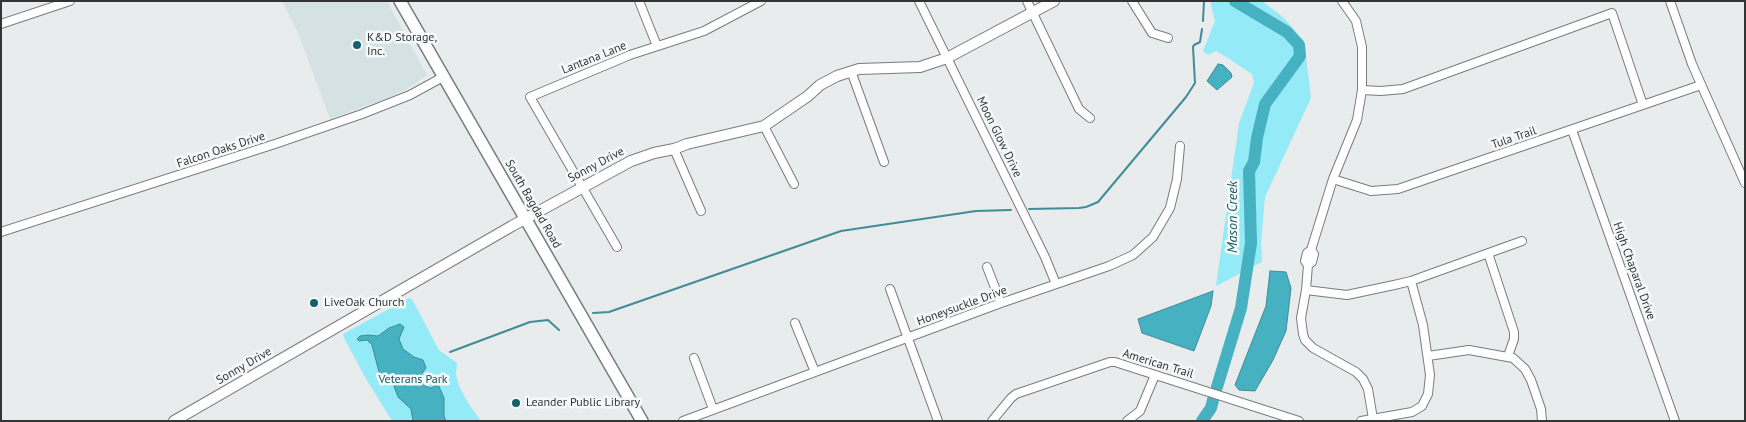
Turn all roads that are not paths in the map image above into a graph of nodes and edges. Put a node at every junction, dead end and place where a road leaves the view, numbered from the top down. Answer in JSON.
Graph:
{"nodes":[{"id":1,"x":70,"y":1,"type":"edge"},
{"id":2,"x":400,"y":1,"type":"edge"},
{"id":3,"x":639,"y":1,"type":"edge"},
{"id":4,"x":761,"y":1,"type":"edge"},
{"id":5,"x":919,"y":1,"type":"edge"},
{"id":6,"x":1028,"y":1,"type":"edge"},
{"id":7,"x":1054,"y":1,"type":"edge"},
{"id":8,"x":1132,"y":1,"type":"edge"},
{"id":9,"x":1342,"y":1,"type":"edge"},
{"id":10,"x":1670,"y":1,"type":"edge"},
{"id":11,"x":1033,"y":12,"type":"junction"},
{"id":12,"x":1,"y":24,"type":"edge"},
{"id":13,"x":1168,"y":38,"type":"dead end"},
{"id":14,"x":657,"y":46,"type":"junction"},
{"id":15,"x":947,"y":58,"type":"junction"},
{"id":16,"x":851,"y":72,"type":"junction"},
{"id":17,"x":443,"y":77,"type":"junction"},
{"id":18,"x":1701,"y":85,"type":"junction"},
{"id":19,"x":1362,"y":90,"type":"junction"},
{"id":20,"x":1643,"y":105,"type":"junction"},
{"id":21,"x":1090,"y":118,"type":"dead end"},
{"id":22,"x":764,"y":126,"type":"junction"},
{"id":23,"x":1572,"y":130,"type":"junction"},
{"id":24,"x":1180,"y":146,"type":"dead end"},
{"id":25,"x":674,"y":149,"type":"junction"},
{"id":26,"x":884,"y":162,"type":"dead end"},
{"id":27,"x":1744,"y":178,"type":"edge"},
{"id":28,"x":1333,"y":179,"type":"junction"},
{"id":29,"x":794,"y":184,"type":"dead end"},
{"id":30,"x":582,"y":186,"type":"junction"},
{"id":31,"x":701,"y":211,"type":"dead end"},
{"id":32,"x":525,"y":218,"type":"junction"},
{"id":33,"x":1,"y":232,"type":"edge"},
{"id":34,"x":1522,"y":240,"type":"dead end"},
{"id":35,"x":617,"y":247,"type":"dead end"},
{"id":36,"x":1488,"y":253,"type":"junction"},
{"id":37,"x":986,"y":267,"type":"dead end"},
{"id":38,"x":1411,"y":281,"type":"junction"},
{"id":39,"x":1056,"y":284,"type":"junction"},
{"id":40,"x":890,"y":289,"type":"dead end"},
{"id":41,"x":1306,"y":290,"type":"junction"},
{"id":42,"x":1001,"y":303,"type":"junction"},
{"id":43,"x":795,"y":323,"type":"dead end"},
{"id":44,"x":908,"y":338,"type":"junction"},
{"id":45,"x":1428,"y":356,"type":"junction"},
{"id":46,"x":1508,"y":356,"type":"junction"},
{"id":47,"x":694,"y":358,"type":"dead end"},
{"id":48,"x":815,"y":372,"type":"junction"},
{"id":49,"x":1155,"y":375,"type":"junction"},
{"id":50,"x":713,"y":409,"type":"junction"},
{"id":51,"x":1276,"y":417,"type":"edge"},
{"id":52,"x":1373,"y":419,"type":"junction"},
{"id":53,"x":174,"y":421,"type":"edge"},
{"id":54,"x":642,"y":421,"type":"edge"},
{"id":55,"x":683,"y":421,"type":"edge"},
{"id":56,"x":938,"y":421,"type":"edge"},
{"id":57,"x":992,"y":421,"type":"edge"},
{"id":58,"x":1127,"y":421,"type":"edge"},
{"id":59,"x":1299,"y":421,"type":"edge"},
{"id":60,"x":1361,"y":421,"type":"edge"},
{"id":61,"x":1542,"y":421,"type":"edge"},
{"id":62,"x":1675,"y":421,"type":"edge"}],
"edges":[{"from":1,"to":12,"type":"street"},
{"from":2,"to":17,"type":"main road","name":"South Bagdad Road"},
{"from":3,"to":14,"type":"street"},
{"from":4,"to":14,"type":"street","name":"Lantana Lane"},
{"from":5,"to":15,"type":"street","name":"Moon Glow Drive"},
{"from":6,"to":11,"type":"street"},
{"from":7,"to":11,"type":"street","name":"Sonny Drive"},
{"from":8,"to":13,"type":"street"},
{"from":9,"to":19,"type":"street"},
{"from":10,"to":18,"type":"street"},
{"from":11,"to":15,"type":"street","name":"Sonny Drive"},
{"from":11,"to":21,"type":"street"},
{"from":14,"to":30,"type":"street","name":"Lantana Lane"},
{"from":15,"to":16,"type":"street","name":"Sonny Drive"},
{"from":15,"to":39,"type":"street","name":"Moon Glow Drive"},
{"from":16,"to":22,"type":"street","name":"Sonny Drive"},
{"from":16,"to":26,"type":"street"},
{"from":17,"to":32,"type":"main road","name":"South Bagdad Road"},
{"from":17,"to":33,"type":"street","name":"Falcon Oaks Drive"},
{"from":18,"to":20,"type":"street","name":"Tula Trail"},
{"from":18,"to":27,"type":"street"},
{"from":19,"to":20,"type":"street"},
{"from":19,"to":28,"type":"street"},
{"from":20,"to":23,"type":"street","name":"Tula Trail"},
{"from":22,"to":25,"type":"street","name":"Sonny Drive"},
{"from":22,"to":29,"type":"street"},
{"from":23,"to":28,"type":"street","name":"Tula Trail"},
{"from":23,"to":62,"type":"street","name":"High Chaparal Drive"},
{"from":24,"to":39,"type":"street","name":"Honeysuckle Drive"},
{"from":25,"to":30,"type":"street","name":"Sonny Drive"},
{"from":25,"to":31,"type":"street"},
{"from":28,"to":41,"type":"street"},
{"from":30,"to":32,"type":"street","name":"Sonny Drive"},
{"from":30,"to":35,"type":"street"},
{"from":32,"to":53,"type":"street","name":"Sonny Drive"},
{"from":32,"to":54,"type":"main road","name":"South Bagdad Road"},
{"from":34,"to":36,"type":"street"},
{"from":36,"to":38,"type":"street"},
{"from":36,"to":46,"type":"street"},
{"from":37,"to":42,"type":"street"},
{"from":38,"to":41,"type":"street"},
{"from":38,"to":45,"type":"street"},
{"from":39,"to":42,"type":"street","name":"Honeysuckle Drive"},
{"from":40,"to":44,"type":"street"},
{"from":41,"to":52,"type":"street"},
{"from":42,"to":44,"type":"street","name":"Honeysuckle Drive"},
{"from":43,"to":48,"type":"street"},
{"from":44,"to":48,"type":"street","name":"Honeysuckle Drive"},
{"from":44,"to":56,"type":"street"},
{"from":45,"to":46,"type":"street"},
{"from":45,"to":52,"type":"street"},
{"from":46,"to":61,"type":"street"},
{"from":47,"to":50,"type":"street"},
{"from":48,"to":50,"type":"street","name":"Honeysuckle Drive"},
{"from":49,"to":51,"type":"street","name":"American Trail"},
{"from":49,"to":57,"type":"street","name":"American Trail"},
{"from":49,"to":58,"type":"street"},
{"from":50,"to":55,"type":"street","name":"Honeysuckle Drive"},
{"from":51,"to":59,"type":"street","name":"American Trail"},
{"from":52,"to":60,"type":"street"}]}
